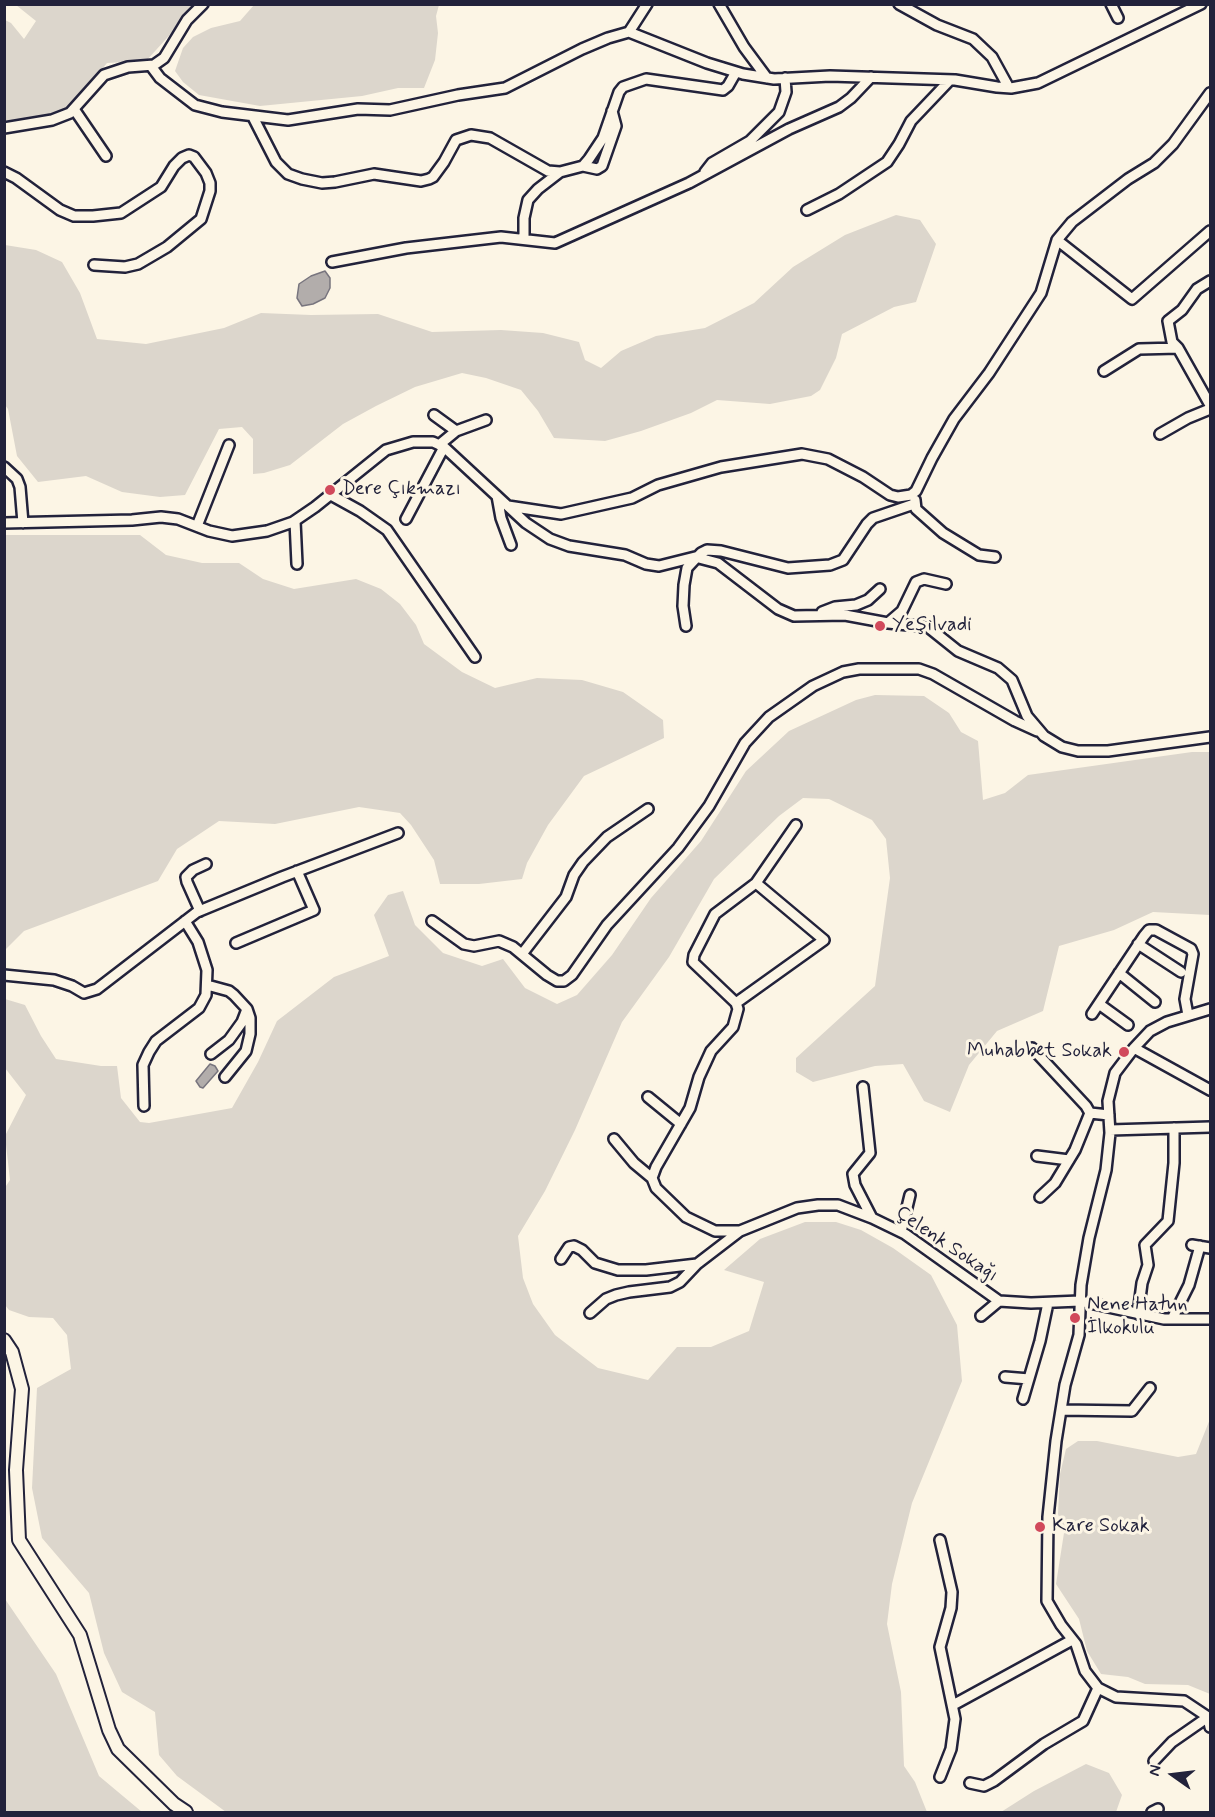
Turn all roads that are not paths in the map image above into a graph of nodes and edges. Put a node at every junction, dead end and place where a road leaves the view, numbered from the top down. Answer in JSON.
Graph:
{"nodes":[{"id":1,"x":203,"y":4,"type":"edge"},
{"id":2,"x":646,"y":4,"type":"edge"},
{"id":3,"x":719,"y":4,"type":"edge"},
{"id":4,"x":899,"y":4,"type":"edge"},
{"id":5,"x":1111,"y":4,"type":"edge"},
{"id":6,"x":1201,"y":4,"type":"edge"},
{"id":7,"x":1118,"y":18,"type":"dead end"},
{"id":8,"x":629,"y":32,"type":"junction"},
{"id":9,"x":151,"y":66,"type":"junction"},
{"id":10,"x":736,"y":72,"type":"junction"},
{"id":11,"x":871,"y":77,"type":"junction"},
{"id":12,"x":767,"y":78,"type":"junction"},
{"id":13,"x":784,"y":78,"type":"junction"},
{"id":14,"x":950,"y":80,"type":"junction"},
{"id":15,"x":1009,"y":88,"type":"junction"},
{"id":16,"x":1210,"y":93,"type":"edge"},
{"id":17,"x":74,"y":109,"type":"junction"},
{"id":18,"x":612,"y":111,"type":"junction"},
{"id":19,"x":254,"y":117,"type":"junction"},
{"id":20,"x":4,"y":121,"type":"edge"},
{"id":21,"x":9,"y":127,"type":"edge"},
{"id":22,"x":106,"y":156,"type":"dead end"},
{"id":23,"x":583,"y":166,"type":"junction"},
{"id":24,"x":4,"y":172,"type":"edge"},
{"id":25,"x":560,"y":172,"type":"junction"},
{"id":26,"x":702,"y":176,"type":"junction"},
{"id":27,"x":807,"y":210,"type":"dead end"},
{"id":28,"x":1210,"y":231,"type":"edge"},
{"id":29,"x":524,"y":238,"type":"junction"},
{"id":30,"x":1058,"y":240,"type":"junction"},
{"id":31,"x":332,"y":262,"type":"dead end"},
{"id":32,"x":94,"y":265,"type":"dead end"},
{"id":33,"x":1210,"y":281,"type":"edge"},
{"id":34,"x":1178,"y":348,"type":"junction"},
{"id":35,"x":1104,"y":371,"type":"dead end"},
{"id":36,"x":1210,"y":407,"type":"edge"},
{"id":37,"x":434,"y":415,"type":"dead end"},
{"id":38,"x":486,"y":420,"type":"dead end"},
{"id":39,"x":456,"y":431,"type":"junction"},
{"id":40,"x":1161,"y":434,"type":"dead end"},
{"id":41,"x":229,"y":445,"type":"dead end"},
{"id":42,"x":442,"y":446,"type":"junction"},
{"id":43,"x":4,"y":467,"type":"edge"},
{"id":44,"x":916,"y":491,"type":"junction"},
{"id":45,"x":330,"y":495,"type":"junction"},
{"id":46,"x":497,"y":496,"type":"junction"},
{"id":47,"x":914,"y":504,"type":"junction"},
{"id":48,"x":508,"y":506,"type":"junction"},
{"id":49,"x":406,"y":519,"type":"dead end"},
{"id":50,"x":295,"y":521,"type":"junction"},
{"id":51,"x":4,"y":523,"type":"edge"},
{"id":52,"x":23,"y":523,"type":"junction"},
{"id":53,"x":197,"y":526,"type":"junction"},
{"id":54,"x":511,"y":545,"type":"dead end"},
{"id":55,"x":995,"y":556,"type":"dead end"},
{"id":56,"x":695,"y":557,"type":"junction"},
{"id":57,"x":297,"y":564,"type":"dead end"},
{"id":58,"x":946,"y":584,"type":"dead end"},
{"id":59,"x":880,"y":589,"type":"dead end"},
{"id":60,"x":811,"y":616,"type":"junction"},
{"id":61,"x":888,"y":623,"type":"junction"},
{"id":62,"x":686,"y":626,"type":"dead end"},
{"id":63,"x":475,"y":657,"type":"dead end"},
{"id":64,"x":1042,"y":733,"type":"junction"},
{"id":65,"x":1210,"y":737,"type":"edge"},
{"id":66,"x":648,"y":808,"type":"dead end"},
{"id":67,"x":796,"y":825,"type":"dead end"},
{"id":68,"x":398,"y":833,"type":"dead end"},
{"id":69,"x":206,"y":864,"type":"dead end"},
{"id":70,"x":297,"y":871,"type":"junction"},
{"id":71,"x":756,"y":883,"type":"junction"},
{"id":72,"x":200,"y":911,"type":"junction"},
{"id":73,"x":185,"y":921,"type":"junction"},
{"id":74,"x":432,"y":921,"type":"dead end"},
{"id":75,"x":236,"y":943,"type":"dead end"},
{"id":76,"x":1138,"y":944,"type":"junction"},
{"id":77,"x":522,"y":954,"type":"junction"},
{"id":78,"x":1181,"y":972,"type":"dead end"},
{"id":79,"x":1119,"y":973,"type":"junction"},
{"id":80,"x":4,"y":975,"type":"edge"},
{"id":81,"x":207,"y":985,"type":"junction"},
{"id":82,"x":1155,"y":1002,"type":"dead end"},
{"id":83,"x":736,"y":1003,"type":"junction"},
{"id":84,"x":1099,"y":1004,"type":"junction"},
{"id":85,"x":247,"y":1009,"type":"junction"},
{"id":86,"x":1210,"y":1009,"type":"edge"},
{"id":87,"x":1092,"y":1014,"type":"dead end"},
{"id":88,"x":1188,"y":1015,"type":"junction"},
{"id":89,"x":1128,"y":1025,"type":"dead end"},
{"id":90,"x":1032,"y":1048,"type":"dead end"},
{"id":91,"x":1134,"y":1048,"type":"junction"},
{"id":92,"x":211,"y":1054,"type":"dead end"},
{"id":93,"x":225,"y":1077,"type":"dead end"},
{"id":94,"x":862,"y":1087,"type":"dead end"},
{"id":95,"x":1210,"y":1090,"type":"edge"},
{"id":96,"x":648,"y":1096,"type":"dead end"},
{"id":97,"x":144,"y":1107,"type":"dead end"},
{"id":98,"x":1090,"y":1113,"type":"junction"},
{"id":99,"x":1109,"y":1115,"type":"junction"},
{"id":100,"x":681,"y":1124,"type":"junction"},
{"id":101,"x":1210,"y":1127,"type":"edge"},
{"id":102,"x":1174,"y":1128,"type":"junction"},
{"id":103,"x":1110,"y":1130,"type":"junction"},
{"id":104,"x":614,"y":1139,"type":"dead end"},
{"id":105,"x":1037,"y":1156,"type":"dead end"},
{"id":106,"x":1069,"y":1160,"type":"junction"},
{"id":107,"x":652,"y":1178,"type":"junction"},
{"id":108,"x":910,"y":1196,"type":"dead end"},
{"id":109,"x":1040,"y":1197,"type":"dead end"},
{"id":110,"x":872,"y":1218,"type":"junction"},
{"id":111,"x":740,"y":1231,"type":"junction"},
{"id":112,"x":901,"y":1232,"type":"junction"},
{"id":113,"x":1210,"y":1248,"type":"edge"},
{"id":114,"x":561,"y":1258,"type":"dead end"},
{"id":115,"x":697,"y":1264,"type":"junction"},
{"id":116,"x":999,"y":1301,"type":"junction"},
{"id":117,"x":1080,"y":1301,"type":"junction"},
{"id":118,"x":1048,"y":1303,"type":"junction"},
{"id":119,"x":590,"y":1313,"type":"dead end"},
{"id":120,"x":1138,"y":1314,"type":"junction"},
{"id":121,"x":981,"y":1316,"type":"dead end"},
{"id":122,"x":1172,"y":1319,"type":"junction"},
{"id":123,"x":1210,"y":1319,"type":"edge"},
{"id":124,"x":4,"y":1340,"type":"edge"},
{"id":125,"x":1005,"y":1377,"type":"dead end"},
{"id":126,"x":1029,"y":1379,"type":"junction"},
{"id":127,"x":1150,"y":1388,"type":"dead end"},
{"id":128,"x":1023,"y":1399,"type":"dead end"},
{"id":129,"x":1061,"y":1410,"type":"junction"},
{"id":130,"x":940,"y":1540,"type":"dead end"},
{"id":131,"x":1072,"y":1640,"type":"junction"},
{"id":132,"x":1098,"y":1688,"type":"junction"},
{"id":133,"x":953,"y":1705,"type":"junction"},
{"id":134,"x":1209,"y":1722,"type":"edge"},
{"id":135,"x":1154,"y":1761,"type":"dead end"},
{"id":136,"x":940,"y":1777,"type":"dead end"},
{"id":137,"x":970,"y":1783,"type":"dead end"},
{"id":138,"x":186,"y":1812,"type":"edge"}],
"edges":[{"from":1,"to":9,"type":"street"},
{"from":2,"to":8,"type":"street"},
{"from":3,"to":12,"type":"street"},
{"from":4,"to":15,"type":"street"},
{"from":5,"to":7,"type":"street"},
{"from":6,"to":15,"type":"street"},
{"from":8,"to":10,"type":"street"},
{"from":8,"to":19,"type":"street"},
{"from":9,"to":17,"type":"street"},
{"from":9,"to":19,"type":"street"},
{"from":10,"to":12,"type":"street"},
{"from":10,"to":18,"type":"street"},
{"from":11,"to":13,"type":"street"},
{"from":11,"to":14,"type":"street"},
{"from":11,"to":26,"type":"street"},
{"from":12,"to":13,"type":"street"},
{"from":13,"to":26,"type":"street"},
{"from":14,"to":15,"type":"street"},
{"from":14,"to":27,"type":"street"},
{"from":16,"to":30,"type":"street"},
{"from":17,"to":21,"type":"street"},
{"from":17,"to":22,"type":"street"},
{"from":18,"to":23,"type":"street"},
{"from":18,"to":23,"type":"street"},
{"from":19,"to":25,"type":"street"},
{"from":20,"to":21,"type":"street"},
{"from":23,"to":25,"type":"street"},
{"from":24,"to":32,"type":"street"},
{"from":25,"to":29,"type":"street"},
{"from":26,"to":29,"type":"street"},
{"from":28,"to":30,"type":"street"},
{"from":29,"to":31,"type":"street"},
{"from":30,"to":44,"type":"street"},
{"from":33,"to":34,"type":"street"},
{"from":34,"to":35,"type":"street"},
{"from":34,"to":36,"type":"street"},
{"from":36,"to":40,"type":"street"},
{"from":37,"to":39,"type":"street"},
{"from":38,"to":39,"type":"street"},
{"from":39,"to":42,"type":"street"},
{"from":41,"to":53,"type":"street"},
{"from":42,"to":45,"type":"street"},
{"from":42,"to":46,"type":"street"},
{"from":42,"to":49,"type":"street"},
{"from":43,"to":52,"type":"street"},
{"from":44,"to":47,"type":"street"},
{"from":44,"to":48,"type":"street"},
{"from":45,"to":50,"type":"street"},
{"from":45,"to":63,"type":"street"},
{"from":46,"to":48,"type":"street"},
{"from":46,"to":54,"type":"street"},
{"from":47,"to":55,"type":"street"},
{"from":47,"to":56,"type":"street"},
{"from":48,"to":56,"type":"street"},
{"from":50,"to":53,"type":"street"},
{"from":50,"to":57,"type":"street"},
{"from":51,"to":52,"type":"street"},
{"from":52,"to":53,"type":"street"},
{"from":56,"to":60,"type":"street"},
{"from":56,"to":62,"type":"street"},
{"from":58,"to":61,"type":"street"},
{"from":59,"to":60,"type":"street"},
{"from":60,"to":61,"type":"street"},
{"from":61,"to":64,"type":"street"},
{"from":64,"to":65,"type":"street"},
{"from":64,"to":77,"type":"street"},
{"from":66,"to":77,"type":"street"},
{"from":67,"to":71,"type":"street"},
{"from":68,"to":70,"type":"street"},
{"from":69,"to":72,"type":"street"},
{"from":70,"to":72,"type":"street"},
{"from":70,"to":75,"type":"street"},
{"from":71,"to":83,"type":"street"},
{"from":71,"to":83,"type":"street"},
{"from":72,"to":73,"type":"street"},
{"from":73,"to":80,"type":"street"},
{"from":73,"to":81,"type":"street"},
{"from":74,"to":77,"type":"street"},
{"from":76,"to":78,"type":"street"},
{"from":76,"to":79,"type":"street"},
{"from":76,"to":88,"type":"street"},
{"from":79,"to":82,"type":"street"},
{"from":79,"to":84,"type":"street"},
{"from":81,"to":85,"type":"street"},
{"from":81,"to":97,"type":"street"},
{"from":83,"to":100,"type":"street"},
{"from":84,"to":87,"type":"street"},
{"from":84,"to":89,"type":"street"},
{"from":85,"to":92,"type":"street"},
{"from":85,"to":93,"type":"street"},
{"from":86,"to":88,"type":"street"},
{"from":88,"to":91,"type":"street"},
{"from":90,"to":98,"type":"street"},
{"from":91,"to":95,"type":"street"},
{"from":91,"to":99,"type":"street"},
{"from":94,"to":110,"type":"street"},
{"from":96,"to":100,"type":"street"},
{"from":98,"to":99,"type":"street"},
{"from":98,"to":106,"type":"street"},
{"from":99,"to":103,"type":"street"},
{"from":100,"to":107,"type":"street"},
{"from":101,"to":102,"type":"street"},
{"from":102,"to":103,"type":"street"},
{"from":102,"to":120,"type":"street"},
{"from":103,"to":117,"type":"street"},
{"from":104,"to":107,"type":"street","name":"Çelenk Sokağı"},
{"from":105,"to":106,"type":"street"},
{"from":106,"to":109,"type":"street"},
{"from":107,"to":111,"type":"street","name":"Çelenk Sokağı"},
{"from":108,"to":112,"type":"street"},
{"from":110,"to":111,"type":"street","name":"Çelenk Sokağı"},
{"from":110,"to":112,"type":"street","name":"Çelenk Sokağı"},
{"from":111,"to":115,"type":"street","name":"Çelenk Sokağı"},
{"from":112,"to":116,"type":"street","name":"Çelenk Sokağı"},
{"from":113,"to":122,"type":"street"},
{"from":114,"to":115,"type":"street"},
{"from":115,"to":119,"type":"street","name":"Çelenk Sokağı"},
{"from":116,"to":118,"type":"street","name":"Çelenk Sokağı"},
{"from":116,"to":121,"type":"street"},
{"from":117,"to":118,"type":"street","name":"Çelenk Sokağı"},
{"from":117,"to":120,"type":"street","name":"Çelenk Sokağı"},
{"from":117,"to":129,"type":"street"},
{"from":118,"to":126,"type":"street"},
{"from":120,"to":122,"type":"street","name":"Çelenk Sokağı"},
{"from":122,"to":123,"type":"street","name":"Çelenk Sokağı"},
{"from":124,"to":138,"type":"main road"},
{"from":125,"to":126,"type":"street"},
{"from":126,"to":128,"type":"street"},
{"from":127,"to":129,"type":"street"},
{"from":129,"to":131,"type":"street"},
{"from":130,"to":133,"type":"street"},
{"from":131,"to":132,"type":"street"},
{"from":131,"to":133,"type":"street"},
{"from":132,"to":134,"type":"street"},
{"from":132,"to":137,"type":"street"},
{"from":133,"to":136,"type":"street"},
{"from":134,"to":135,"type":"street"}]}
